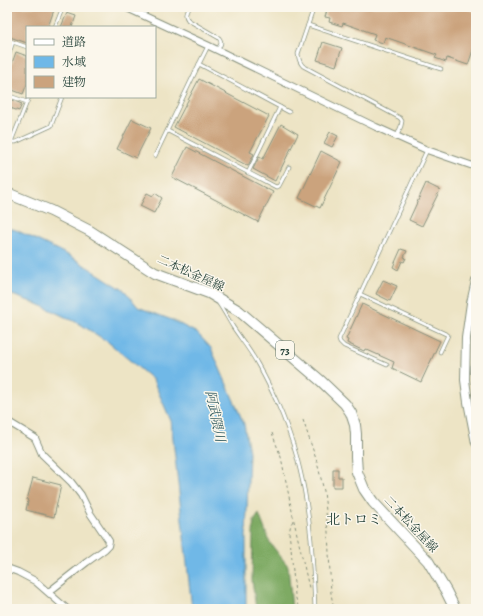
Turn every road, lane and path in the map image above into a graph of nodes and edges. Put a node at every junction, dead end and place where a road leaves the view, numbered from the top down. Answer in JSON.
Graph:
{"nodes":[{"id":1,"x":63,"y":7,"type":"edge"},
{"id":2,"x":125,"y":7,"type":"edge"},
{"id":3,"x":188,"y":7,"type":"edge"},
{"id":4,"x":314,"y":7,"type":"edge"},
{"id":5,"x":308,"y":25,"type":"junction"},
{"id":6,"x":55,"y":26,"type":"edge"},
{"id":7,"x":7,"y":40,"type":"edge"},
{"id":8,"x":13,"y":42,"type":"junction"},
{"id":9,"x":209,"y":46,"type":"junction"},
{"id":10,"x":26,"y":47,"type":"edge"},
{"id":11,"x":217,"y":50,"type":"junction"},
{"id":12,"x":7,"y":59,"type":"edge"},
{"id":13,"x":199,"y":64,"type":"junction"},
{"id":14,"x":441,"y":69,"type":"dead end"},
{"id":15,"x":7,"y":95,"type":"edge"},
{"id":16,"x":28,"y":98,"type":"edge"},
{"id":17,"x":62,"y":98,"type":"edge"},
{"id":18,"x":26,"y":102,"type":"junction"},
{"id":19,"x":280,"y":107,"type":"junction"},
{"id":20,"x":289,"y":112,"type":"dead end"},
{"id":21,"x":168,"y":132,"type":"junction"},
{"id":22,"x":397,"y":136,"type":"junction"},
{"id":23,"x":7,"y":141,"type":"edge"},
{"id":24,"x":11,"y":142,"type":"junction"},
{"id":25,"x":427,"y":150,"type":"junction"},
{"id":26,"x":155,"y":156,"type":"dead end"},
{"id":27,"x":288,"y":167,"type":"dead end"},
{"id":28,"x":476,"y":167,"type":"edge"},
{"id":29,"x":248,"y":172,"type":"junction"},
{"id":30,"x":7,"y":193,"type":"edge"},
{"id":31,"x":476,"y":281,"type":"edge"},
{"id":32,"x":360,"y":294,"type":"junction"},
{"id":33,"x":218,"y":298,"type":"junction"},
{"id":34,"x":440,"y":352,"type":"dead end"},
{"id":35,"x":387,"y":365,"type":"dead end"},
{"id":36,"x":302,"y":420,"type":"dead end"},
{"id":37,"x":7,"y":422,"type":"edge"},
{"id":38,"x":272,"y":433,"type":"dead end"},
{"id":39,"x":476,"y":443,"type":"edge"},
{"id":40,"x":294,"y":521,"type":"junction"},
{"id":41,"x":7,"y":568,"type":"edge"},
{"id":42,"x":310,"y":589,"type":"dead end"},
{"id":43,"x":50,"y":591,"type":"dead end"},
{"id":44,"x":67,"y":609,"type":"edge"},
{"id":45,"x":299,"y":609,"type":"edge"},
{"id":46,"x":315,"y":609,"type":"edge"},
{"id":47,"x":334,"y":609,"type":"edge"},
{"id":48,"x":455,"y":609,"type":"edge"}],
"edges":[{"from":1,"to":6,"type":"lane"},
{"from":2,"to":9,"type":"street"},
{"from":3,"to":11,"type":"lane"},
{"from":4,"to":5,"type":"lane"},
{"from":5,"to":14,"type":"lane"},
{"from":5,"to":22,"type":"lane"},
{"from":7,"to":8,"type":"lane"},
{"from":8,"to":10,"type":"lane"},
{"from":8,"to":12,"type":"lane"},
{"from":9,"to":11,"type":"street"},
{"from":9,"to":13,"type":"lane"},
{"from":11,"to":22,"type":"street"},
{"from":13,"to":19,"type":"lane"},
{"from":13,"to":21,"type":"lane"},
{"from":15,"to":18,"type":"lane"},
{"from":16,"to":18,"type":"lane"},
{"from":17,"to":24,"type":"lane"},
{"from":18,"to":24,"type":"lane"},
{"from":19,"to":20,"type":"lane"},
{"from":19,"to":29,"type":"lane"},
{"from":21,"to":26,"type":"lane"},
{"from":21,"to":29,"type":"lane"},
{"from":22,"to":25,"type":"street"},
{"from":23,"to":24,"type":"lane"},
{"from":25,"to":28,"type":"street"},
{"from":25,"to":32,"type":"lane"},
{"from":27,"to":29,"type":"lane"},
{"from":30,"to":33,"type":"main road","name":"二本松金屋線","number":"73"},
{"from":31,"to":39,"type":"street"},
{"from":32,"to":34,"type":"lane"},
{"from":32,"to":35,"type":"lane"},
{"from":33,"to":46,"type":"lane"},
{"from":33,"to":48,"type":"main road","name":"二本松金屋線","number":"73"},
{"from":36,"to":47,"type":"path"},
{"from":37,"to":43,"type":"street"},
{"from":38,"to":40,"type":"path"},
{"from":40,"to":42,"type":"path"},
{"from":40,"to":45,"type":"path"},
{"from":41,"to":44,"type":"street"}]}
